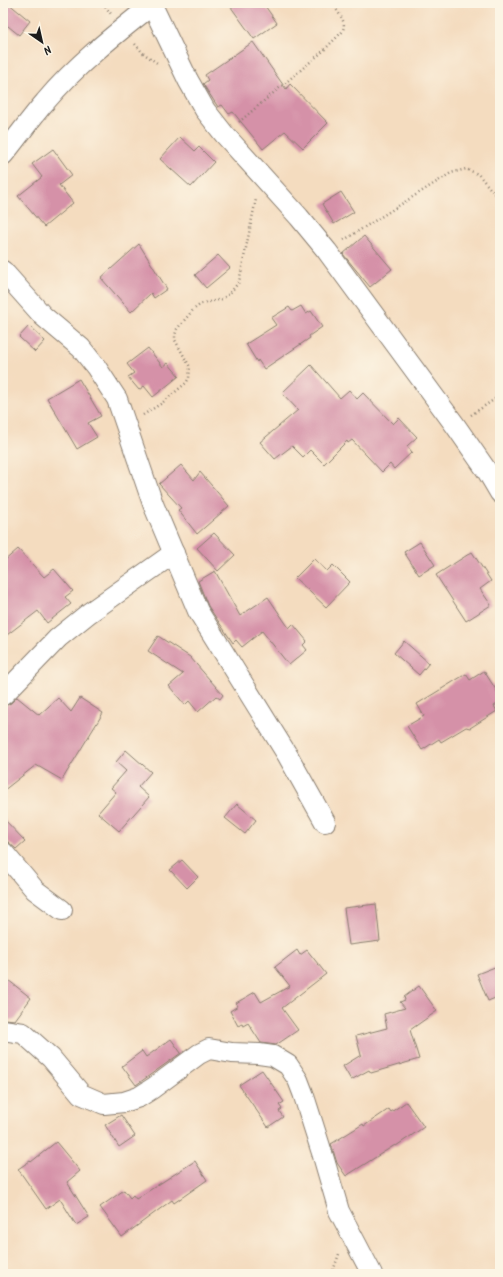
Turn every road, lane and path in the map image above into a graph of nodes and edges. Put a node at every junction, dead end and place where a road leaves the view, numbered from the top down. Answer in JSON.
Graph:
{"nodes":[{"id":1,"x":151,"y":4,"type":"edge"},
{"id":2,"x":336,"y":9,"type":"dead end"},
{"id":3,"x":121,"y":29,"type":"junction"},
{"id":4,"x":188,"y":80,"type":"junction"},
{"id":5,"x":224,"y":134,"type":"junction"},
{"id":6,"x":3,"y":155,"type":"edge"},
{"id":7,"x":260,"y":173,"type":"junction"},
{"id":8,"x":499,"y":200,"type":"edge"},
{"id":9,"x":327,"y":251,"type":"junction"},
{"id":10,"x":3,"y":271,"type":"edge"},
{"id":11,"x":500,"y":393,"type":"edge"},
{"id":12,"x":455,"y":425,"type":"junction"},
{"id":13,"x":127,"y":426,"type":"junction"},
{"id":14,"x":500,"y":493,"type":"edge"},
{"id":15,"x":174,"y":553,"type":"junction"},
{"id":16,"x":3,"y":695,"type":"edge"},
{"id":17,"x":324,"y":822,"type":"dead end"},
{"id":18,"x":3,"y":852,"type":"edge"},
{"id":19,"x":62,"y":910,"type":"dead end"},
{"id":20,"x":3,"y":1030,"type":"edge"},
{"id":21,"x":372,"y":1274,"type":"edge"}],
"edges":[{"from":1,"to":3,"type":"street"},
{"from":1,"to":4,"type":"street"},
{"from":2,"to":5,"type":"path"},
{"from":3,"to":4,"type":"path"},
{"from":3,"to":6,"type":"street"},
{"from":4,"to":5,"type":"street"},
{"from":5,"to":7,"type":"street"},
{"from":7,"to":9,"type":"street"},
{"from":7,"to":13,"type":"path"},
{"from":8,"to":9,"type":"path"},
{"from":9,"to":12,"type":"street"},
{"from":10,"to":13,"type":"street"},
{"from":11,"to":12,"type":"path"},
{"from":12,"to":14,"type":"street"},
{"from":13,"to":15,"type":"street"},
{"from":15,"to":16,"type":"street"},
{"from":15,"to":17,"type":"street"},
{"from":18,"to":19,"type":"street"},
{"from":20,"to":21,"type":"street"}]}
